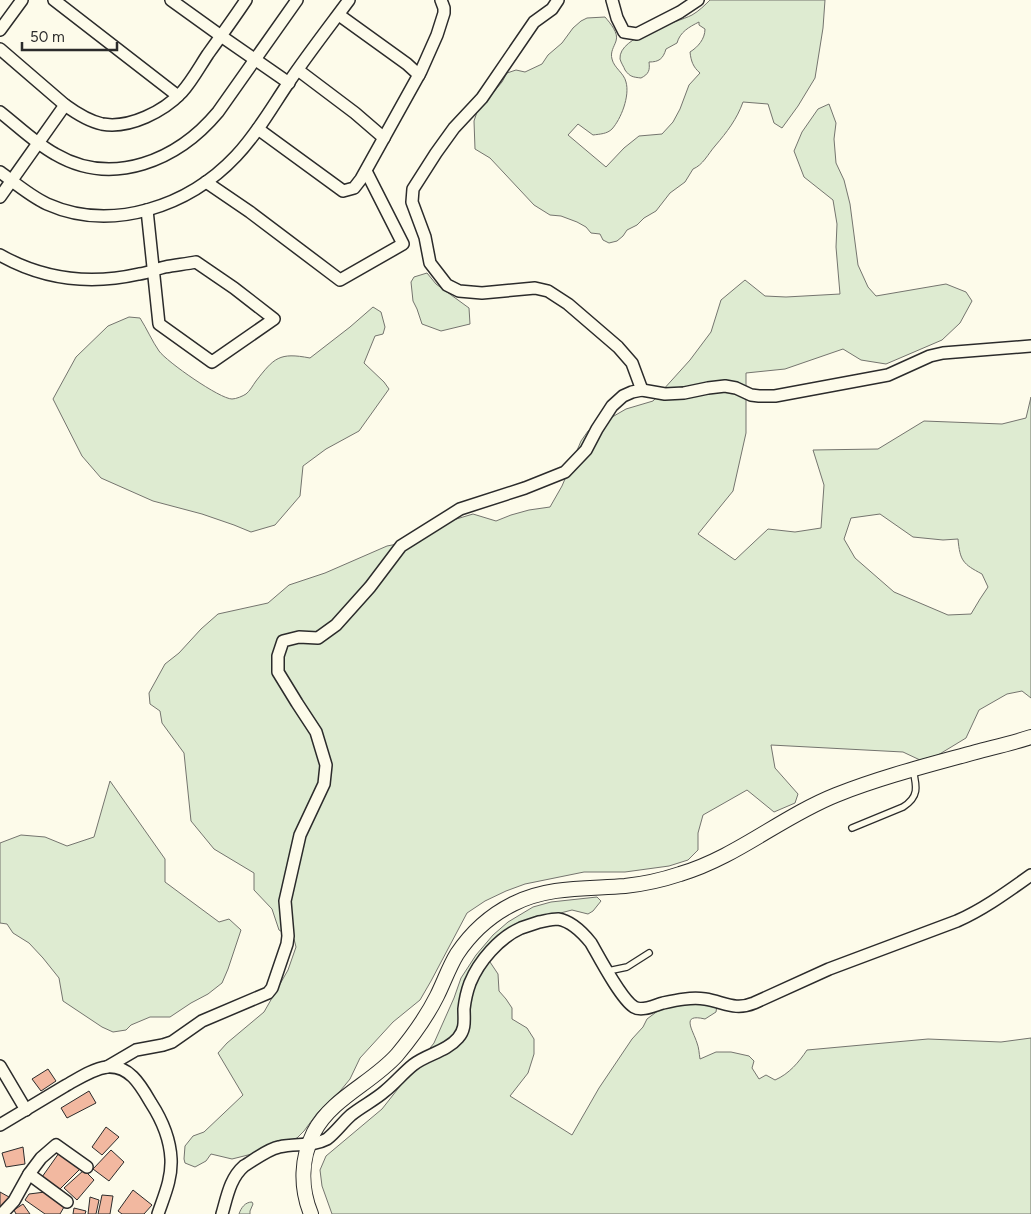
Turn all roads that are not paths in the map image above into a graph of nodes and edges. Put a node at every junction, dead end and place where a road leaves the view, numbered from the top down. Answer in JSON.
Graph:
{"nodes":[{"id":1,"x":22,"y":0,"type":"edge"},
{"id":2,"x":54,"y":0,"type":"edge"},
{"id":3,"x":171,"y":0,"type":"edge"},
{"id":4,"x":246,"y":0,"type":"edge"},
{"id":5,"x":297,"y":0,"type":"edge"},
{"id":6,"x":349,"y":0,"type":"edge"},
{"id":7,"x":441,"y":0,"type":"edge"},
{"id":8,"x":558,"y":0,"type":"edge"},
{"id":9,"x":612,"y":0,"type":"edge"},
{"id":10,"x":698,"y":0,"type":"edge"},
{"id":11,"x":339,"y":15,"type":"junction"},
{"id":12,"x":0,"y":30,"type":"edge"},
{"id":13,"x":221,"y":36,"type":"junction"},
{"id":14,"x":0,"y":49,"type":"edge"},
{"id":15,"x":254,"y":59,"type":"junction"},
{"id":16,"x":298,"y":70,"type":"junction"},
{"id":17,"x":419,"y":75,"type":"junction"},
{"id":18,"x":289,"y":83,"type":"junction"},
{"id":19,"x":178,"y":96,"type":"junction"},
{"id":20,"x":65,"y":105,"type":"junction"},
{"id":21,"x":0,"y":112,"type":"edge"},
{"id":22,"x":258,"y":129,"type":"junction"},
{"id":23,"x":384,"y":138,"type":"junction"},
{"id":24,"x":39,"y":142,"type":"junction"},
{"id":25,"x":366,"y":171,"type":"junction"},
{"id":26,"x":0,"y":172,"type":"edge"},
{"id":27,"x":12,"y":181,"type":"junction"},
{"id":28,"x":206,"y":182,"type":"junction"},
{"id":29,"x":0,"y":197,"type":"edge"},
{"id":30,"x":148,"y":210,"type":"junction"},
{"id":31,"x":0,"y":255,"type":"edge"},
{"id":32,"x":153,"y":271,"type":"junction"},
{"id":33,"x":1031,"y":346,"type":"edge"},
{"id":34,"x":642,"y":390,"type":"junction"},
{"id":35,"x":1031,"y":737,"type":"edge"},
{"id":36,"x":912,"y":770,"type":"junction"},
{"id":37,"x":852,"y":828,"type":"dead end"},
{"id":38,"x":1031,"y":875,"type":"edge"},
{"id":39,"x":648,"y":953,"type":"dead end"},
{"id":40,"x":608,"y":971,"type":"junction"},
{"id":41,"x":0,"y":1066,"type":"edge"},
{"id":42,"x":107,"y":1067,"type":"junction"},
{"id":43,"x":26,"y":1110,"type":"junction"},
{"id":44,"x":0,"y":1125,"type":"edge"},
{"id":45,"x":309,"y":1144,"type":"junction"},
{"id":46,"x":87,"y":1167,"type":"dead end"},
{"id":47,"x":29,"y":1174,"type":"junction"},
{"id":48,"x":67,"y":1202,"type":"dead end"},
{"id":49,"x":2,"y":1214,"type":"edge"},
{"id":50,"x":158,"y":1214,"type":"edge"},
{"id":51,"x":222,"y":1214,"type":"edge"},
{"id":52,"x":311,"y":1214,"type":"edge"}],
"edges":[{"from":1,"to":12,"type":"street"},
{"from":2,"to":19,"type":"street"},
{"from":3,"to":13,"type":"street"},
{"from":4,"to":13,"type":"street"},
{"from":5,"to":15,"type":"street"},
{"from":6,"to":11,"type":"street"},
{"from":7,"to":17,"type":"street"},
{"from":8,"to":34,"type":"street"},
{"from":9,"to":10,"type":"street"},
{"from":11,"to":16,"type":"street"},
{"from":11,"to":17,"type":"street"},
{"from":13,"to":15,"type":"street"},
{"from":13,"to":19,"type":"street"},
{"from":14,"to":20,"type":"street"},
{"from":15,"to":18,"type":"street"},
{"from":15,"to":24,"type":"street"},
{"from":16,"to":18,"type":"street"},
{"from":16,"to":23,"type":"street"},
{"from":17,"to":23,"type":"street"},
{"from":18,"to":22,"type":"street"},
{"from":19,"to":20,"type":"street"},
{"from":20,"to":24,"type":"street"},
{"from":21,"to":24,"type":"street"},
{"from":22,"to":25,"type":"street"},
{"from":22,"to":28,"type":"street"},
{"from":23,"to":25,"type":"street"},
{"from":24,"to":27,"type":"street"},
{"from":25,"to":28,"type":"street"},
{"from":26,"to":27,"type":"street"},
{"from":27,"to":29,"type":"street"},
{"from":27,"to":30,"type":"street"},
{"from":28,"to":30,"type":"street"},
{"from":30,"to":32,"type":"street"},
{"from":31,"to":32,"type":"street"},
{"from":32,"to":32,"type":"street"},
{"from":33,"to":34,"type":"street"},
{"from":34,"to":42,"type":"street"},
{"from":35,"to":36,"type":"street"},
{"from":36,"to":37,"type":"lane"},
{"from":36,"to":45,"type":"street"},
{"from":38,"to":40,"type":"street"},
{"from":39,"to":40,"type":"lane"},
{"from":40,"to":45,"type":"street"},
{"from":41,"to":43,"type":"street"},
{"from":42,"to":43,"type":"street"},
{"from":42,"to":50,"type":"street"},
{"from":43,"to":44,"type":"street"},
{"from":45,"to":51,"type":"street"},
{"from":45,"to":52,"type":"street"},
{"from":46,"to":47,"type":"street"},
{"from":47,"to":48,"type":"street"},
{"from":47,"to":49,"type":"street"}]}
